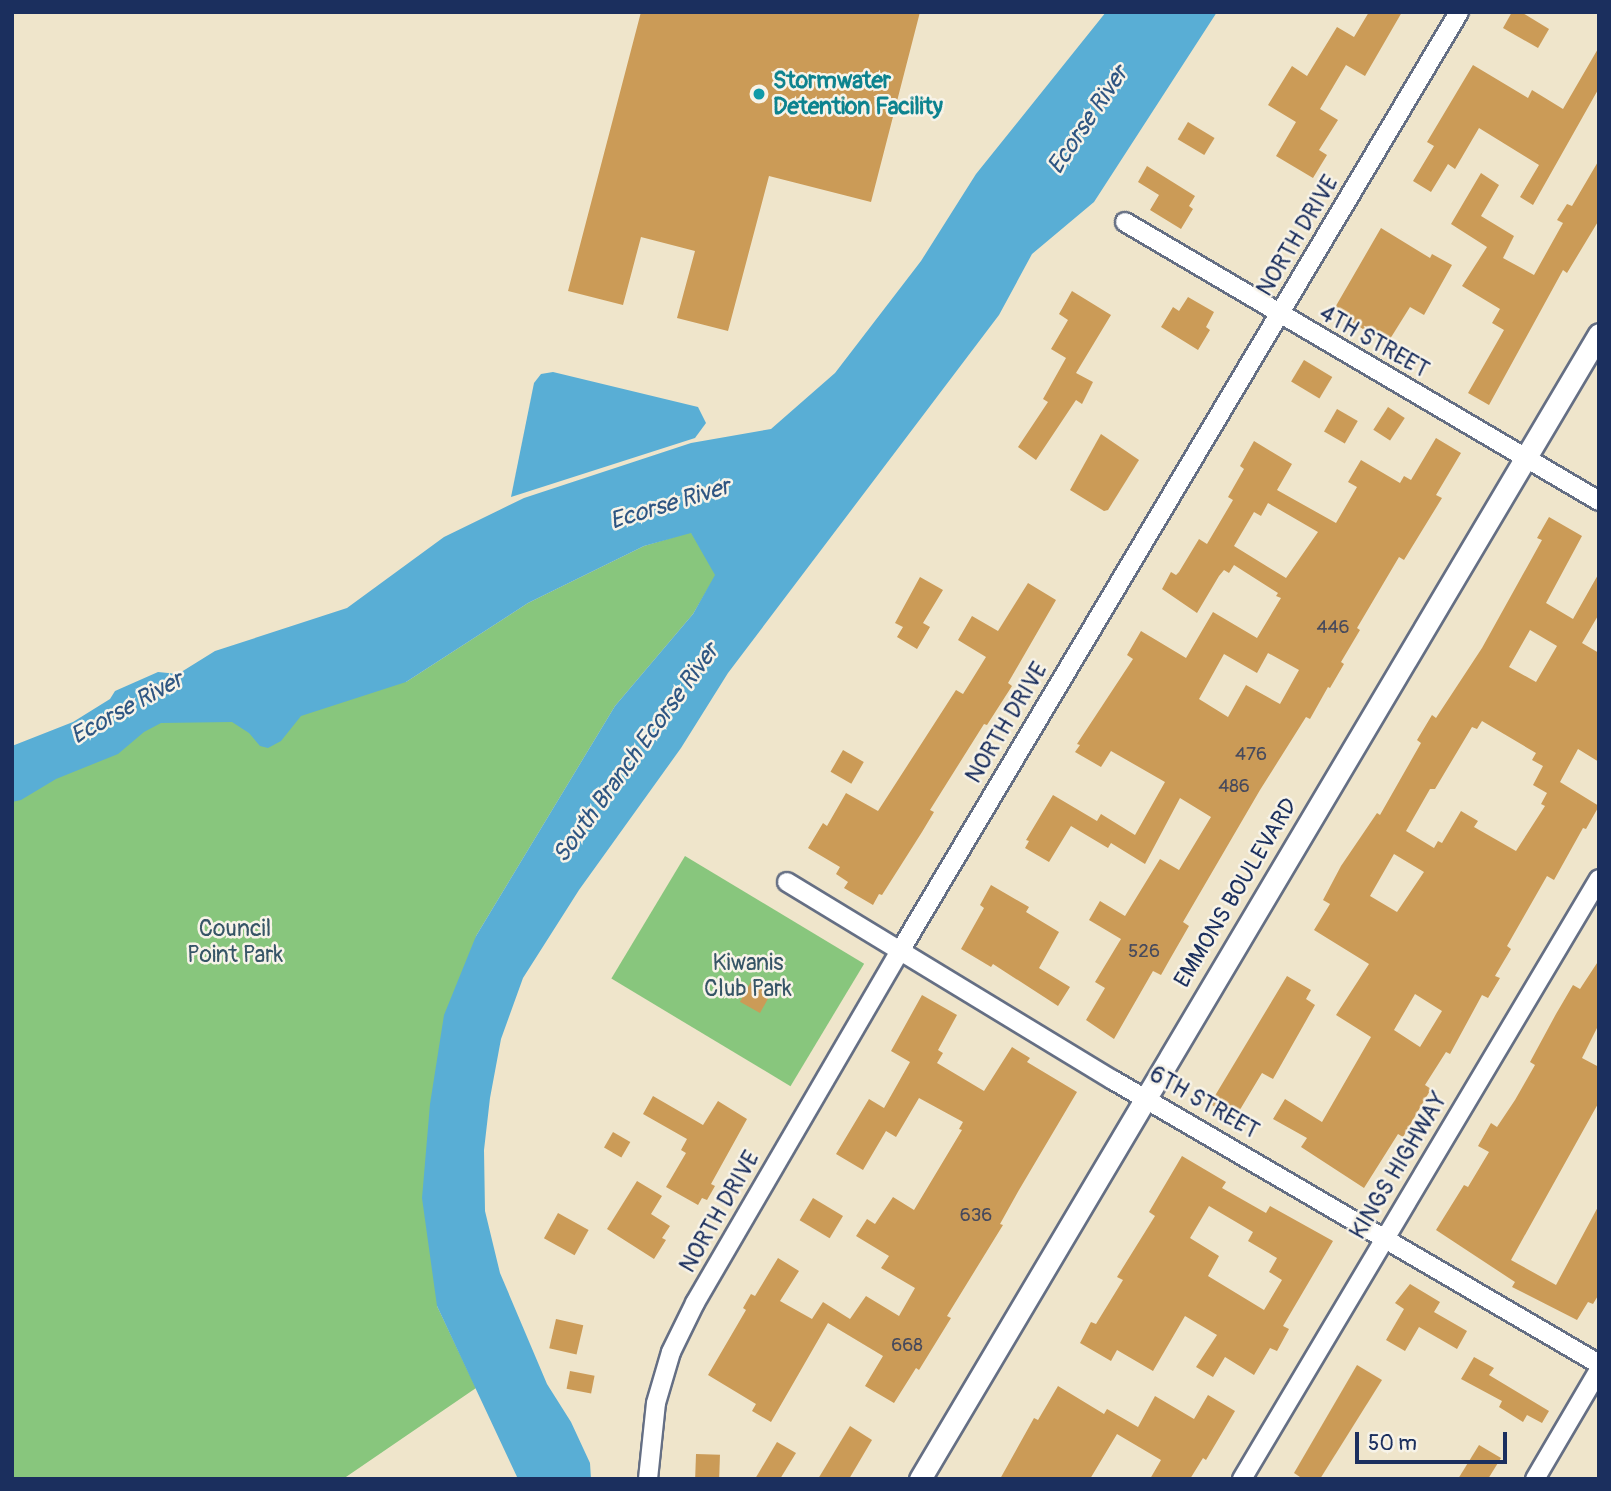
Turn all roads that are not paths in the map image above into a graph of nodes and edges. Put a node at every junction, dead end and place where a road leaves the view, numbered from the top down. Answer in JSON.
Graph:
{"nodes":[{"id":1,"x":1459,"y":12,"type":"edge"},
{"id":2,"x":1125,"y":222,"type":"dead end"},
{"id":3,"x":1279,"y":316,"type":"junction"},
{"id":4,"x":1599,"y":334,"type":"edge"},
{"id":5,"x":1525,"y":457,"type":"junction"},
{"id":6,"x":1599,"y":501,"type":"edge"},
{"id":7,"x":1599,"y":879,"type":"edge"},
{"id":8,"x":786,"y":882,"type":"dead end"},
{"id":9,"x":900,"y":951,"type":"junction"},
{"id":10,"x":1145,"y":1098,"type":"junction"},
{"id":11,"x":1385,"y":1238,"type":"junction"},
{"id":12,"x":1599,"y":1364,"type":"edge"},
{"id":13,"x":1599,"y":1370,"type":"edge"},
{"id":14,"x":648,"y":1479,"type":"edge"},
{"id":15,"x":920,"y":1479,"type":"edge"},
{"id":16,"x":1242,"y":1479,"type":"edge"},
{"id":17,"x":1535,"y":1479,"type":"edge"}],
"edges":[{"from":1,"to":3,"type":"street","name":"NORTH DRIVE"},
{"from":2,"to":3,"type":"street","name":"4TH STREET"},
{"from":3,"to":5,"type":"street","name":"4TH STREET"},
{"from":3,"to":9,"type":"street","name":"NORTH DRIVE"},
{"from":4,"to":5,"type":"street","name":"EMMONS BOULEVARD"},
{"from":5,"to":6,"type":"street","name":"4TH STREET"},
{"from":5,"to":10,"type":"street","name":"EMMONS BOULEVARD"},
{"from":7,"to":11,"type":"street","name":"KINGS HIGHWAY"},
{"from":8,"to":9,"type":"street","name":"6TH STREET"},
{"from":9,"to":10,"type":"street","name":"6TH STREET"},
{"from":9,"to":14,"type":"street","name":"NORTH DRIVE"},
{"from":10,"to":11,"type":"street","name":"6TH STREET"},
{"from":10,"to":15,"type":"street","name":"EMMONS BOULEVARD"},
{"from":11,"to":12,"type":"street","name":"6TH STREET"},
{"from":11,"to":16,"type":"street","name":"KINGS HIGHWAY"},
{"from":13,"to":17,"type":"street"}]}
